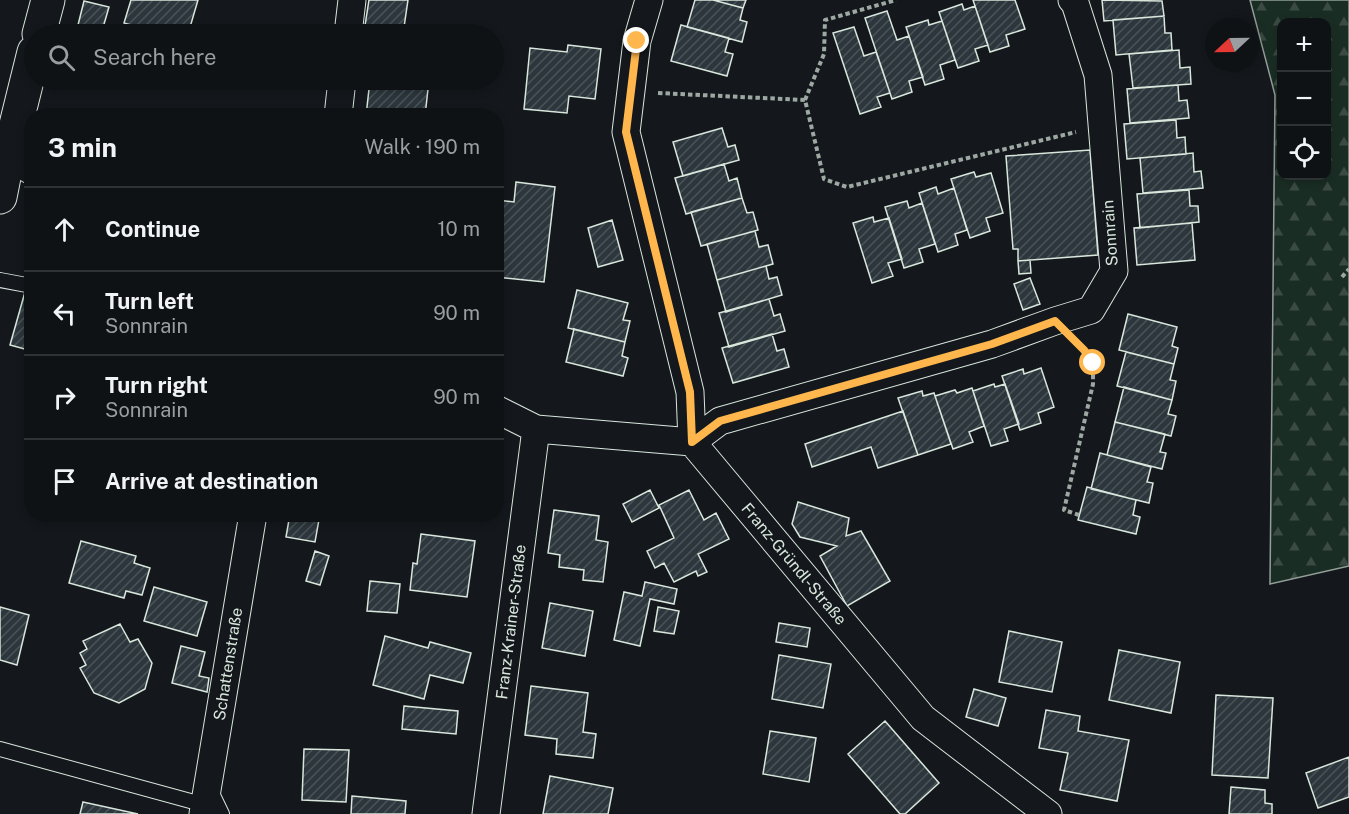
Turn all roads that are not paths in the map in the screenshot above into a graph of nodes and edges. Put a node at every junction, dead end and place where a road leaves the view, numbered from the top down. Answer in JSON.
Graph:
{"nodes":[{"id":1,"x":48,"y":0,"type":"edge"},
{"id":2,"x":352,"y":0,"type":"edge"},
{"id":3,"x":649,"y":0,"type":"edge"},
{"id":4,"x":1072,"y":0,"type":"edge"},
{"id":5,"x":42,"y":24,"type":"edge"},
{"id":6,"x":349,"y":24,"type":"edge"},
{"id":7,"x":27,"y":90,"type":"edge"},
{"id":8,"x":341,"y":90,"type":"edge"},
{"id":9,"x":339,"y":108,"type":"edge"},
{"id":10,"x":13,"y":161,"type":"edge"},
{"id":11,"x":0,"y":197,"type":"edge"},
{"id":12,"x":0,"y":280,"type":"edge"},
{"id":13,"x":24,"y":284,"type":"edge"},
{"id":14,"x":504,"y":413,"type":"edge"},
{"id":15,"x":536,"y":429,"type":"junction"},
{"id":16,"x":692,"y":442,"type":"junction"},
{"id":17,"x":252,"y":522,"type":"edge"},
{"id":18,"x":0,"y":749,"type":"edge"},
{"id":19,"x":210,"y":805,"type":"edge"},
{"id":20,"x":486,"y":814,"type":"edge"},
{"id":21,"x":1048,"y":814,"type":"edge"}],
"edges":[{"from":1,"to":5,"type":"main road"},
{"from":2,"to":6,"type":"street"},
{"from":3,"to":16,"type":"street"},
{"from":4,"to":16,"type":"street","name":"Sonnrain"},
{"from":7,"to":10,"type":"main road"},
{"from":8,"to":9,"type":"street"},
{"from":10,"to":11,"type":"main road"},
{"from":12,"to":13,"type":"lane"},
{"from":14,"to":15,"type":"street"},
{"from":15,"to":16,"type":"street"},
{"from":15,"to":20,"type":"street","name":"Franz-Krainer-Straße"},
{"from":16,"to":21,"type":"street","name":"Franz-Gründl-Straße"},
{"from":17,"to":19,"type":"street","name":"Schattenstraße"},
{"from":18,"to":19,"type":"lane"}]}
